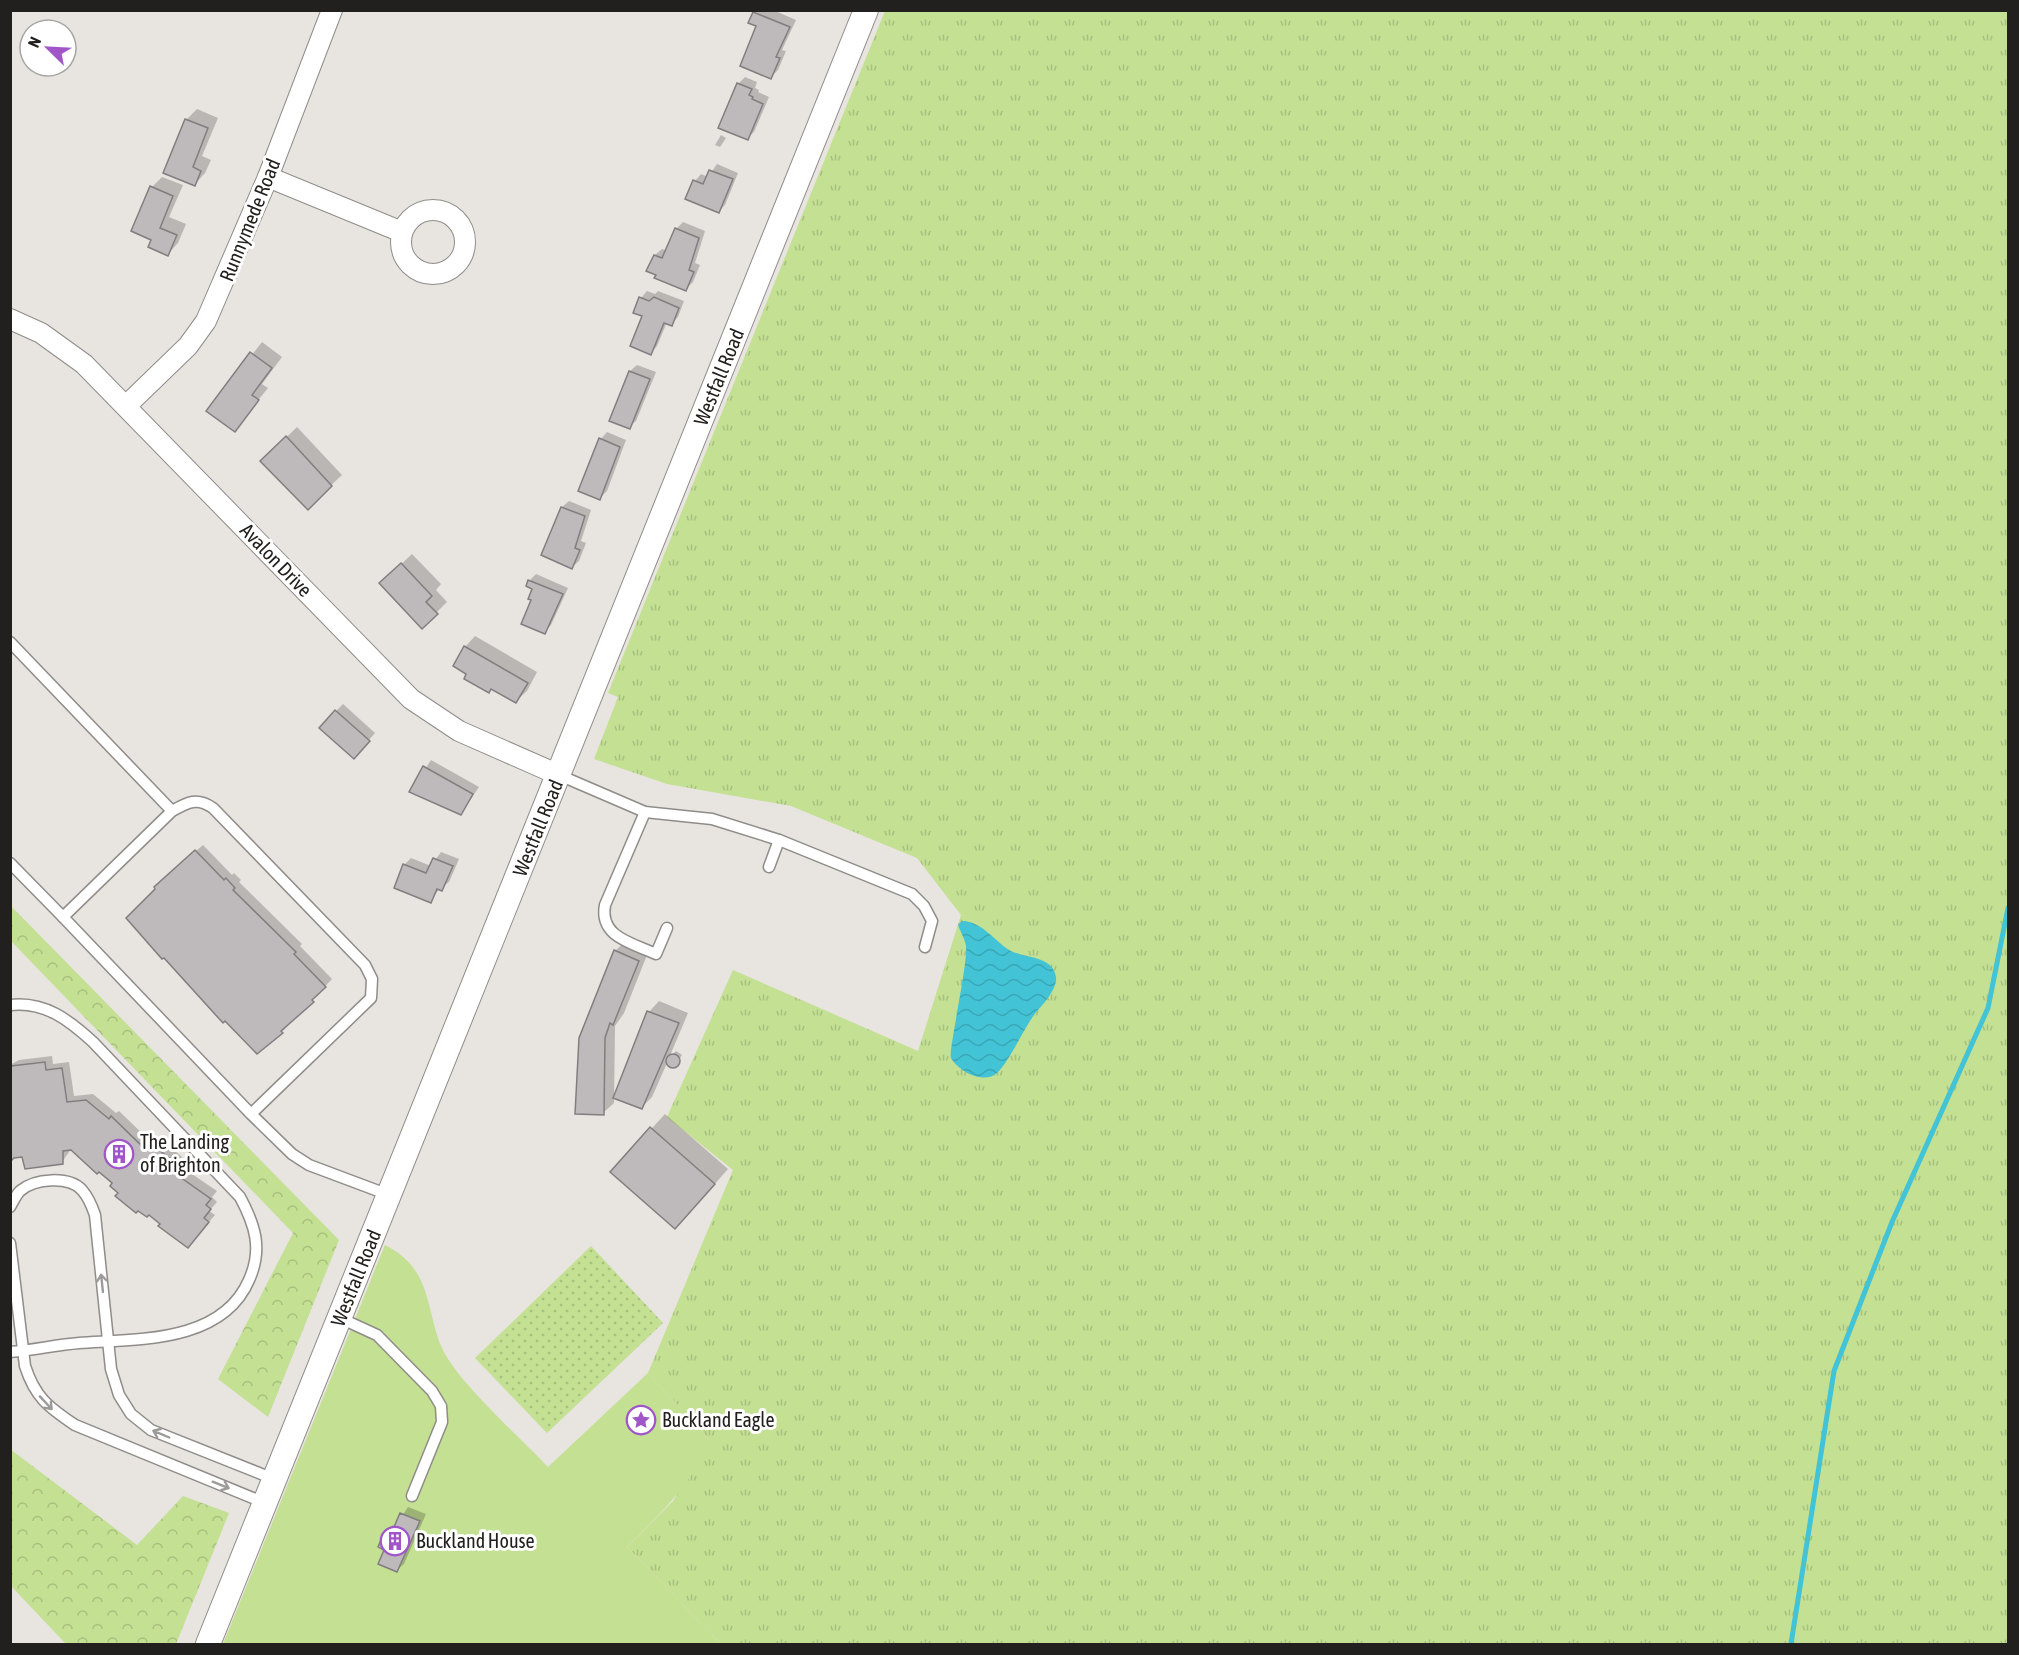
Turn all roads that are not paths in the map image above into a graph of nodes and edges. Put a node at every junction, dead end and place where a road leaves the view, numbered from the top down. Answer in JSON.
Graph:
{"nodes":[{"id":1,"x":332,"y":10,"type":"edge"},
{"id":2,"x":866,"y":10,"type":"edge"},
{"id":3,"x":268,"y":177,"type":"junction"},
{"id":4,"x":402,"y":232,"type":"dead end"},
{"id":5,"x":10,"y":319,"type":"edge"},
{"id":6,"x":127,"y":405,"type":"junction"},
{"id":7,"x":10,"y":642,"type":"edge"},
{"id":8,"x":559,"y":775,"type":"junction"},
{"id":9,"x":172,"y":811,"type":"junction"},
{"id":10,"x":645,"y":812,"type":"junction"},
{"id":11,"x":779,"y":840,"type":"junction"},
{"id":12,"x":10,"y":863,"type":"edge"},
{"id":13,"x":769,"y":867,"type":"dead end"},
{"id":14,"x":63,"y":917,"type":"junction"},
{"id":15,"x":668,"y":928,"type":"dead end"},
{"id":16,"x":925,"y":947,"type":"dead end"},
{"id":17,"x":10,"y":1005,"type":"edge"},
{"id":18,"x":251,"y":1114,"type":"junction"},
{"id":19,"x":389,"y":1195,"type":"junction"},
{"id":20,"x":10,"y":1207,"type":"edge"},
{"id":21,"x":10,"y":1243,"type":"edge"},
{"id":22,"x":340,"y":1318,"type":"junction"},
{"id":23,"x":107,"y":1342,"type":"junction"},
{"id":24,"x":22,"y":1351,"type":"junction"},
{"id":25,"x":10,"y":1352,"type":"edge"},
{"id":26,"x":274,"y":1479,"type":"junction"},
{"id":27,"x":412,"y":1496,"type":"dead end"},
{"id":28,"x":264,"y":1503,"type":"junction"},
{"id":29,"x":208,"y":1644,"type":"edge"}],
"edges":[{"from":1,"to":3,"type":"street","name":"Runnymede Road"},
{"from":2,"to":8,"type":"street","name":"Westfall Road"},
{"from":3,"to":4,"type":"street"},
{"from":3,"to":6,"type":"street","name":"Runnymede Road"},
{"from":5,"to":6,"type":"street","name":"Avalon Drive"},
{"from":6,"to":8,"type":"street","name":"Avalon Drive"},
{"from":7,"to":9,"type":"lane"},
{"from":8,"to":10,"type":"lane"},
{"from":8,"to":19,"type":"street","name":"Westfall Road"},
{"from":9,"to":14,"type":"lane"},
{"from":9,"to":18,"type":"lane"},
{"from":10,"to":11,"type":"lane"},
{"from":10,"to":15,"type":"lane"},
{"from":11,"to":13,"type":"lane"},
{"from":11,"to":16,"type":"lane"},
{"from":12,"to":14,"type":"lane"},
{"from":14,"to":18,"type":"lane"},
{"from":17,"to":23,"type":"lane"},
{"from":18,"to":19,"type":"lane"},
{"from":19,"to":22,"type":"street","name":"Westfall Road"},
{"from":23,"to":20,"type":"lane","one_way":true},
{"from":21,"to":24,"type":"lane"},
{"from":22,"to":26,"type":"street","name":"Westfall Road"},
{"from":22,"to":27,"type":"lane"},
{"from":23,"to":24,"type":"lane"},
{"from":26,"to":23,"type":"lane","one_way":true},
{"from":24,"to":25,"type":"lane"},
{"from":24,"to":28,"type":"lane","one_way":true},
{"from":26,"to":28,"type":"street","name":"Westfall Road"},
{"from":28,"to":29,"type":"street","name":"Westfall Road"}]}
